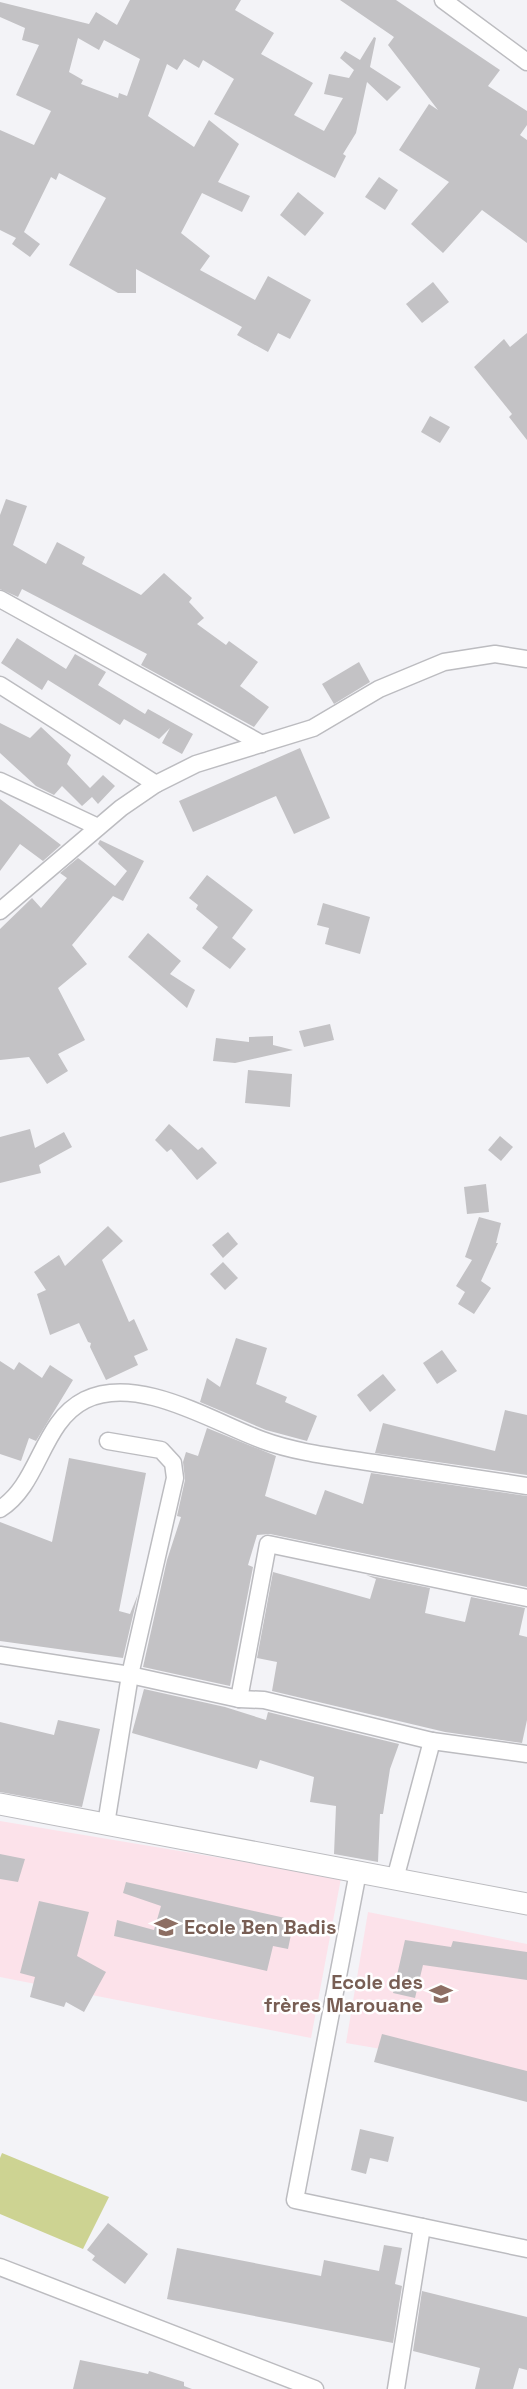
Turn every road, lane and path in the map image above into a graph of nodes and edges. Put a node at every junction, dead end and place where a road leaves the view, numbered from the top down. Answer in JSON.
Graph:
{"nodes":[{"id":1,"x":443,"y":0,"type":"edge"},
{"id":2,"x":527,"y":62,"type":"edge"},
{"id":3,"x":0,"y":598,"type":"edge"},
{"id":4,"x":527,"y":659,"type":"edge"},
{"id":5,"x":0,"y":685,"type":"edge"},
{"id":6,"x":262,"y":744,"type":"junction"},
{"id":7,"x":0,"y":781,"type":"edge"},
{"id":8,"x":156,"y":784,"type":"junction"},
{"id":9,"x":98,"y":828,"type":"junction"},
{"id":10,"x":0,"y":910,"type":"edge"},
{"id":11,"x":108,"y":1441,"type":"dead end"},
{"id":12,"x":527,"y":1486,"type":"edge"},
{"id":13,"x":0,"y":1509,"type":"edge"},
{"id":14,"x":527,"y":1598,"type":"edge"},
{"id":15,"x":0,"y":1655,"type":"edge"},
{"id":16,"x":130,"y":1675,"type":"junction"},
{"id":17,"x":239,"y":1698,"type":"junction"},
{"id":18,"x":432,"y":1741,"type":"junction"},
{"id":19,"x":527,"y":1754,"type":"edge"},
{"id":20,"x":0,"y":1804,"type":"edge"},
{"id":21,"x":106,"y":1824,"type":"junction"},
{"id":22,"x":358,"y":1872,"type":"junction"},
{"id":23,"x":395,"y":1879,"type":"junction"},
{"id":24,"x":527,"y":1904,"type":"edge"},
{"id":25,"x":422,"y":2227,"type":"junction"},
{"id":26,"x":527,"y":2249,"type":"edge"},
{"id":27,"x":0,"y":2268,"type":"edge"},
{"id":28,"x":315,"y":2389,"type":"edge"},
{"id":29,"x":396,"y":2389,"type":"edge"}],
"edges":[{"from":1,"to":2,"type":"street"},
{"from":3,"to":6,"type":"street"},
{"from":4,"to":6,"type":"street"},
{"from":5,"to":8,"type":"street"},
{"from":6,"to":8,"type":"street"},
{"from":7,"to":9,"type":"street"},
{"from":8,"to":9,"type":"street"},
{"from":9,"to":10,"type":"street"},
{"from":11,"to":16,"type":"street"},
{"from":12,"to":13,"type":"street"},
{"from":14,"to":17,"type":"street"},
{"from":15,"to":16,"type":"street"},
{"from":16,"to":17,"type":"street"},
{"from":16,"to":21,"type":"street"},
{"from":17,"to":18,"type":"street"},
{"from":18,"to":19,"type":"street"},
{"from":18,"to":23,"type":"street"},
{"from":20,"to":21,"type":"street"},
{"from":21,"to":22,"type":"street"},
{"from":22,"to":23,"type":"street"},
{"from":22,"to":25,"type":"street"},
{"from":23,"to":24,"type":"street"},
{"from":25,"to":26,"type":"street"},
{"from":25,"to":29,"type":"street"},
{"from":27,"to":28,"type":"street"}]}
